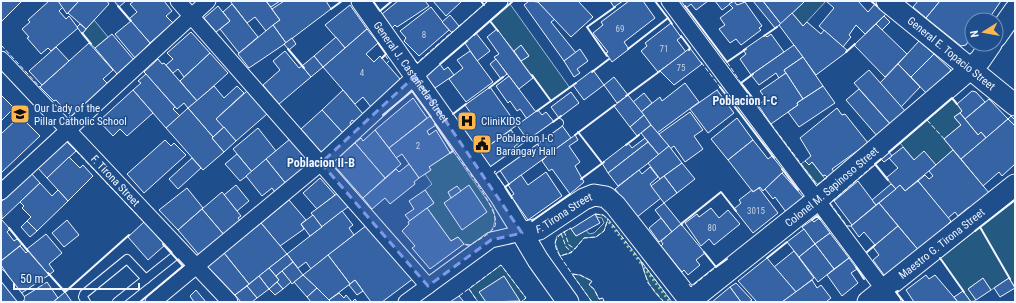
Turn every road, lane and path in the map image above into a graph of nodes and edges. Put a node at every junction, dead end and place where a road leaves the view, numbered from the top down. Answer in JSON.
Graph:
{"nodes":[{"id":1,"x":178,"y":1,"type":"edge"},
{"id":2,"x":208,"y":1,"type":"edge"},
{"id":3,"x":361,"y":1,"type":"edge"},
{"id":4,"x":500,"y":1,"type":"edge"},
{"id":5,"x":670,"y":1,"type":"edge"},
{"id":6,"x":887,"y":1,"type":"edge"},
{"id":7,"x":1015,"y":10,"type":"edge"},
{"id":8,"x":191,"y":16,"type":"junction"},
{"id":9,"x":1004,"y":26,"type":"edge"},
{"id":10,"x":986,"y":52,"type":"edge"},
{"id":11,"x":1,"y":59,"type":"edge"},
{"id":12,"x":970,"y":69,"type":"junction"},
{"id":13,"x":415,"y":76,"type":"junction"},
{"id":14,"x":1014,"y":101,"type":"edge"},
{"id":15,"x":559,"y":123,"type":"dead end"},
{"id":16,"x":68,"y":130,"type":"junction"},
{"id":17,"x":321,"y":163,"type":"junction"},
{"id":18,"x":485,"y":176,"type":"junction"},
{"id":19,"x":1015,"y":185,"type":"edge"},
{"id":20,"x":1,"y":192,"type":"edge"},
{"id":21,"x":817,"y":200,"type":"junction"},
{"id":22,"x":522,"y":233,"type":"junction"},
{"id":23,"x":181,"y":250,"type":"junction"},
{"id":24,"x":196,"y":266,"type":"junction"},
{"id":25,"x":1,"y":274,"type":"edge"},
{"id":26,"x":146,"y":279,"type":"junction"},
{"id":27,"x":428,"y":286,"type":"junction"},
{"id":28,"x":20,"y":298,"type":"dead end"},
{"id":29,"x":882,"y":298,"type":"edge"},
{"id":30,"x":86,"y":302,"type":"edge"},
{"id":31,"x":117,"y":302,"type":"edge"},
{"id":32,"x":153,"y":302,"type":"edge"},
{"id":33,"x":230,"y":302,"type":"edge"},
{"id":34,"x":406,"y":302,"type":"edge"},
{"id":35,"x":568,"y":302,"type":"edge"},
{"id":36,"x":691,"y":302,"type":"edge"}],
"edges":[{"from":1,"to":8,"type":"street"},
{"from":2,"to":8,"type":"street"},
{"from":3,"to":13,"type":"street","name":"General J. Castañeda Street"},
{"from":4,"to":13,"type":"street"},
{"from":5,"to":21,"type":"street"},
{"from":6,"to":12,"type":"main road","name":"General E. Topacio Street"},
{"from":7,"to":9,"type":"main road"},
{"from":8,"to":16,"type":"street"},
{"from":8,"to":17,"type":"street"},
{"from":10,"to":12,"type":"main road","name":"Colonel M. Sapinoso Street"},
{"from":11,"to":16,"type":"street","name":"F. Tirona Street"},
{"from":12,"to":14,"type":"main road","name":"General E. Topacio Street"},
{"from":12,"to":21,"type":"main road","name":"Colonel M. Sapinoso Street"},
{"from":13,"to":17,"type":"street"},
{"from":13,"to":18,"type":"street","name":"General J. Castañeda Street"},
{"from":15,"to":18,"type":"lane"},
{"from":16,"to":20,"type":"street"},
{"from":16,"to":23,"type":"street","name":"F. Tirona Street"},
{"from":17,"to":24,"type":"street"},
{"from":17,"to":27,"type":"street"},
{"from":18,"to":22,"type":"street","name":"General J. Castañeda Street"},
{"from":19,"to":29,"type":"main road","name":"Maestro G. Tirona Street"},
{"from":21,"to":29,"type":"street"},
{"from":21,"to":36,"type":"main road","name":"Colonel M. Sapinoso Street"},
{"from":22,"to":27,"type":"street","name":"F. Tirona Street"},
{"from":22,"to":35,"type":"main road","name":"General J. Castañeda Street"},
{"from":22,"to":36,"type":"main road","name":"F. Tirona Street"},
{"from":23,"to":24,"type":"street","name":"F. Tirona Street"},
{"from":23,"to":26,"type":"lane"},
{"from":24,"to":32,"type":"street"},
{"from":24,"to":33,"type":"street","name":"F. Tirona Street"},
{"from":25,"to":28,"type":"lane"},
{"from":26,"to":30,"type":"lane"},
{"from":26,"to":31,"type":"lane"},
{"from":27,"to":34,"type":"street","name":"F. Tirona Street"}]}
